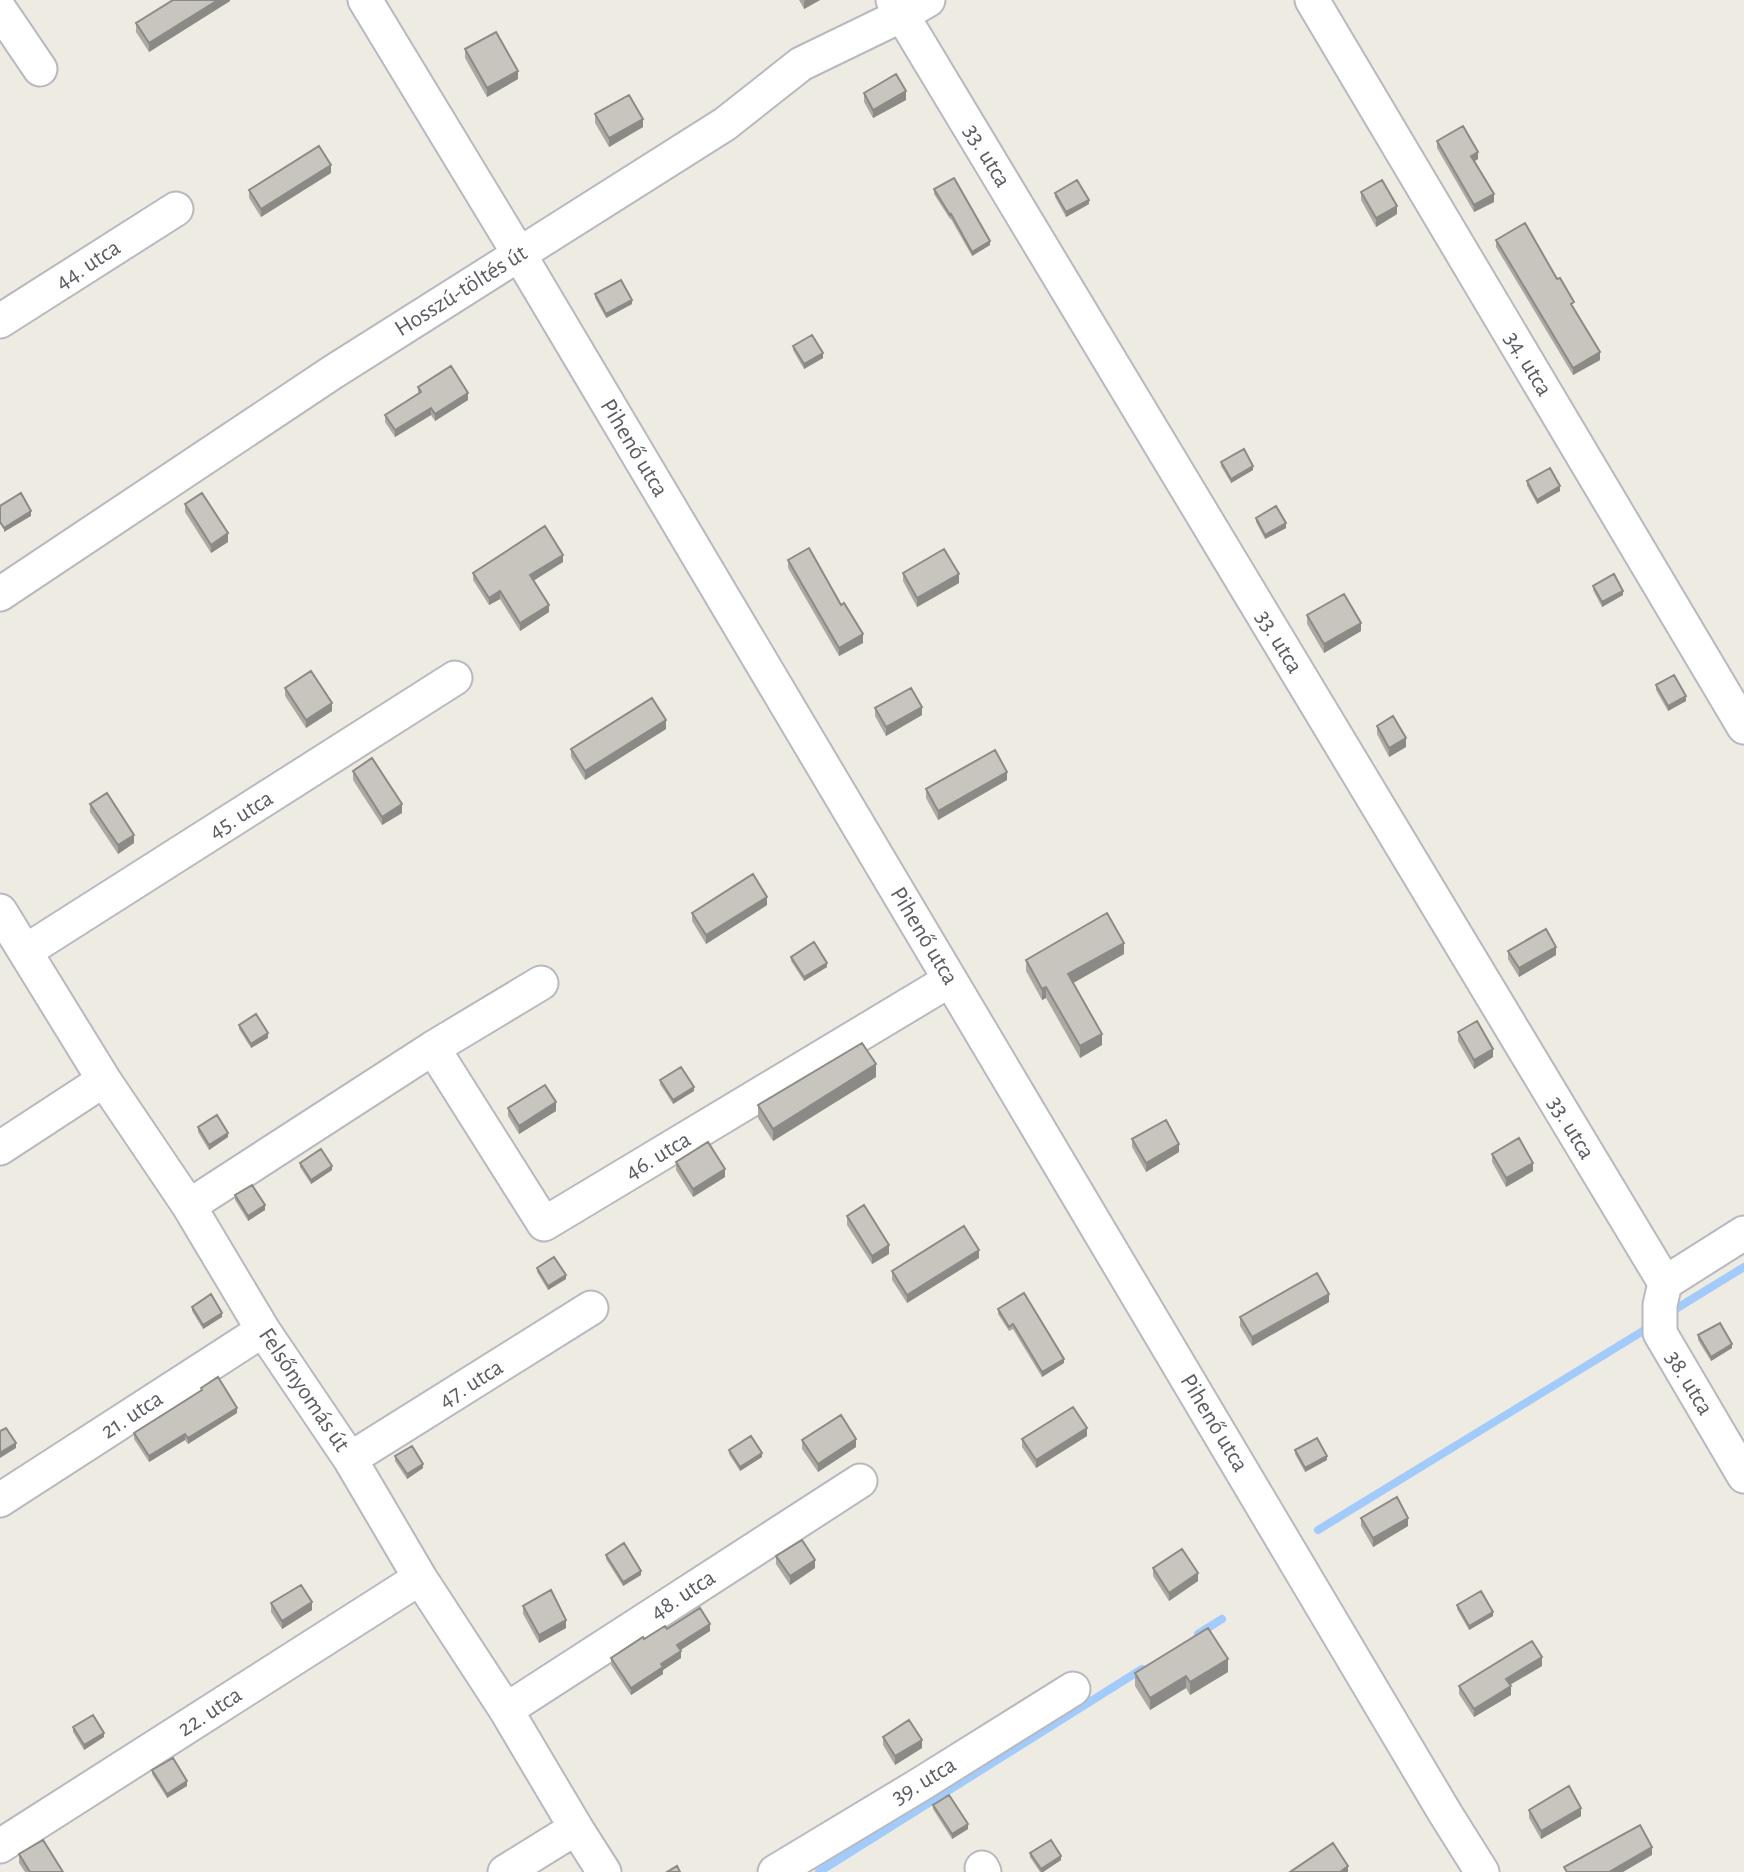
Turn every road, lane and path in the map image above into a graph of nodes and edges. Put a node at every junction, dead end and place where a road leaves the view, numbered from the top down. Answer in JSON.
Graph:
{"nodes":[{"id":1,"x":365,"y":0,"type":"edge"},
{"id":2,"x":1311,"y":0,"type":"edge"},
{"id":3,"x":908,"y":5,"type":"edge"},
{"id":4,"x":0,"y":10,"type":"edge"},
{"id":5,"x":40,"y":69,"type":"dead end"},
{"id":6,"x":176,"y":209,"type":"dead end"},
{"id":7,"x":519,"y":254,"type":"junction"},
{"id":8,"x":0,"y":321,"type":"edge"},
{"id":9,"x":0,"y":594,"type":"edge"},
{"id":10,"x":455,"y":678,"type":"dead end"},
{"id":11,"x":1744,"y":727,"type":"edge"},
{"id":12,"x":0,"y":911,"type":"edge"},
{"id":13,"x":26,"y":951,"type":"junction"},
{"id":14,"x":950,"y":980,"type":"junction"},
{"id":15,"x":541,"y":983,"type":"dead end"},
{"id":16,"x":433,"y":1048,"type":"junction"},
{"id":17,"x":104,"y":1080,"type":"junction"},
{"id":18,"x":0,"y":1148,"type":"edge"},
{"id":19,"x":189,"y":1206,"type":"junction"},
{"id":20,"x":1744,"y":1233,"type":"edge"},
{"id":21,"x":1665,"y":1283,"type":"junction"},
{"id":22,"x":591,"y":1308,"type":"dead end"},
{"id":23,"x":263,"y":1329,"type":"junction"},
{"id":24,"x":350,"y":1460,"type":"junction"},
{"id":25,"x":1744,"y":1476,"type":"edge"},
{"id":26,"x":859,"y":1481,"type":"dead end"},
{"id":27,"x":0,"y":1500,"type":"edge"},
{"id":28,"x":420,"y":1578,"type":"junction"},
{"id":29,"x":1073,"y":1689,"type":"dead end"},
{"id":30,"x":506,"y":1710,"type":"junction"},
{"id":31,"x":576,"y":1828,"type":"junction"},
{"id":32,"x":0,"y":1846,"type":"edge"},
{"id":33,"x":505,"y":1872,"type":"edge"},
{"id":34,"x":604,"y":1872,"type":"edge"},
{"id":35,"x":775,"y":1872,"type":"edge"},
{"id":36,"x":1482,"y":1872,"type":"edge"}],
"edges":[{"from":1,"to":7,"type":"street","name":"Pihenő utca"},
{"from":2,"to":11,"type":"street","name":"34. utca"},
{"from":3,"to":7,"type":"street","name":"Hosszú-töltés út"},
{"from":3,"to":21,"type":"street","name":"33. utca"},
{"from":4,"to":5,"type":"street"},
{"from":6,"to":8,"type":"street","name":"44. utca"},
{"from":7,"to":9,"type":"street","name":"Hosszú-töltés út"},
{"from":7,"to":14,"type":"street","name":"Pihenő utca"},
{"from":10,"to":13,"type":"street","name":"45. utca"},
{"from":12,"to":13,"type":"street","name":"Felsőnyomás út"},
{"from":13,"to":17,"type":"street","name":"Felsőnyomás út"},
{"from":14,"to":16,"type":"street","name":"46. utca"},
{"from":14,"to":36,"type":"street","name":"Pihenő utca"},
{"from":15,"to":16,"type":"street"},
{"from":16,"to":19,"type":"street"},
{"from":17,"to":18,"type":"street"},
{"from":17,"to":19,"type":"street","name":"Felsőnyomás út"},
{"from":19,"to":23,"type":"street","name":"Felsőnyomás út"},
{"from":20,"to":21,"type":"street"},
{"from":21,"to":25,"type":"street","name":"38. utca"},
{"from":22,"to":24,"type":"street","name":"47. utca"},
{"from":23,"to":24,"type":"street","name":"Felsőnyomás út"},
{"from":23,"to":27,"type":"street","name":"21. utca"},
{"from":24,"to":28,"type":"street","name":"Felsőnyomás út"},
{"from":26,"to":30,"type":"street","name":"48. utca"},
{"from":28,"to":30,"type":"street","name":"Felsőnyomás út"},
{"from":28,"to":32,"type":"street","name":"22. utca"},
{"from":29,"to":35,"type":"street","name":"39. utca"},
{"from":30,"to":31,"type":"street","name":"Felsőnyomás út"},
{"from":31,"to":33,"type":"street"},
{"from":31,"to":34,"type":"street","name":"Felsőnyomás út"}]}
